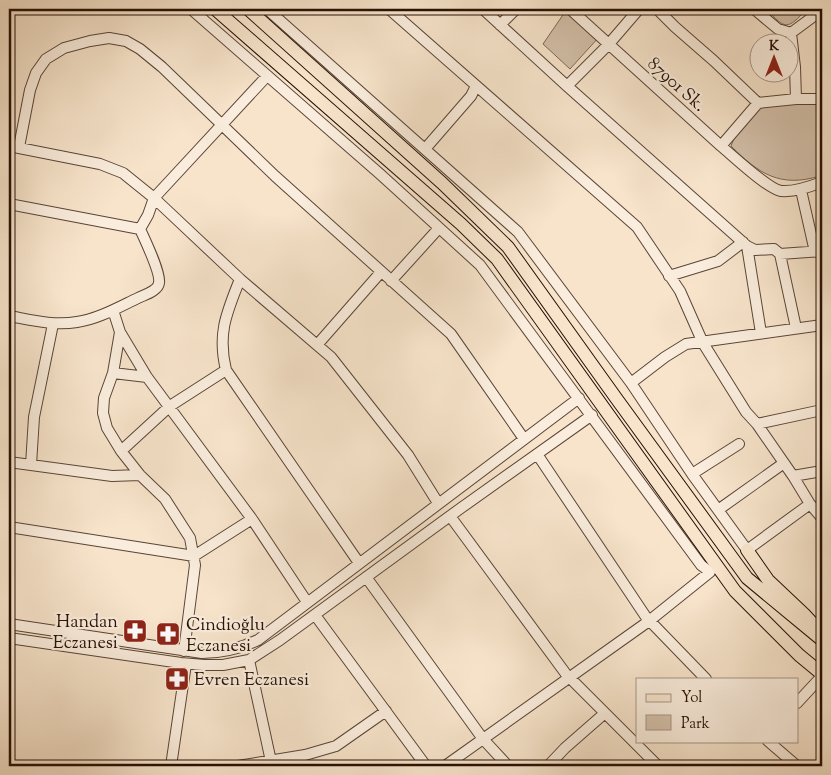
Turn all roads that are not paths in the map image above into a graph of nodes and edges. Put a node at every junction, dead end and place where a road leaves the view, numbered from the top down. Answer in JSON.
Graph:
{"nodes":[{"id":1,"x":191,"y":9,"type":"edge"},
{"id":2,"x":215,"y":9,"type":"edge"},
{"id":3,"x":248,"y":9,"type":"edge"},
{"id":4,"x":269,"y":9,"type":"edge"},
{"id":5,"x":389,"y":9,"type":"edge"},
{"id":6,"x":483,"y":9,"type":"edge"},
{"id":7,"x":516,"y":9,"type":"edge"},
{"id":8,"x":570,"y":9,"type":"edge"},
{"id":9,"x":639,"y":9,"type":"edge"},
{"id":10,"x":657,"y":9,"type":"edge"},
{"id":11,"x":754,"y":9,"type":"edge"},
{"id":12,"x":820,"y":9,"type":"edge"},
{"id":13,"x":500,"y":25,"type":"junction"},
{"id":14,"x":788,"y":32,"type":"edge"},
{"id":15,"x":792,"y":32,"type":"edge"},
{"id":16,"x":608,"y":45,"type":"junction"},
{"id":17,"x":267,"y":76,"type":"junction"},
{"id":18,"x":795,"y":82,"type":"edge"},
{"id":19,"x":476,"y":86,"type":"junction"},
{"id":20,"x":567,"y":86,"type":"junction"},
{"id":21,"x":796,"y":99,"type":"junction"},
{"id":22,"x":822,"y":99,"type":"edge"},
{"id":23,"x":758,"y":103,"type":"junction"},
{"id":24,"x":221,"y":126,"type":"junction"},
{"id":25,"x":14,"y":146,"type":"edge"},
{"id":26,"x":721,"y":146,"type":"junction"},
{"id":27,"x":425,"y":149,"type":"junction"},
{"id":28,"x":822,"y":182,"type":"edge"},
{"id":29,"x":801,"y":190,"type":"junction"},
{"id":30,"x":154,"y":198,"type":"junction"},
{"id":31,"x":9,"y":204,"type":"edge"},
{"id":32,"x":439,"y":228,"type":"junction"},
{"id":33,"x":140,"y":229,"type":"junction"},
{"id":34,"x":745,"y":244,"type":"junction"},
{"id":35,"x":818,"y":251,"type":"edge"},
{"id":36,"x":780,"y":254,"type":"junction"},
{"id":37,"x":381,"y":272,"type":"junction"},
{"id":38,"x":669,"y":276,"type":"junction"},
{"id":39,"x":240,"y":279,"type":"junction"},
{"id":40,"x":391,"y":281,"type":"junction"},
{"id":41,"x":113,"y":310,"type":"junction"},
{"id":42,"x":9,"y":316,"type":"edge"},
{"id":43,"x":53,"y":324,"type":"junction"},
{"id":44,"x":822,"y":325,"type":"edge"},
{"id":45,"x":796,"y":328,"type":"junction"},
{"id":46,"x":120,"y":332,"type":"junction"},
{"id":47,"x":761,"y":334,"type":"junction"},
{"id":48,"x":703,"y":342,"type":"junction"},
{"id":49,"x":317,"y":345,"type":"junction"},
{"id":50,"x":226,"y":370,"type":"junction"},
{"id":51,"x":113,"y":374,"type":"junction"},
{"id":52,"x":147,"y":377,"type":"junction"},
{"id":53,"x":631,"y":383,"type":"junction"},
{"id":54,"x":579,"y":398,"type":"junction"},
{"id":55,"x":170,"y":406,"type":"junction"},
{"id":56,"x":822,"y":410,"type":"edge"},
{"id":57,"x":592,"y":415,"type":"junction"},
{"id":58,"x":757,"y":424,"type":"junction"},
{"id":59,"x":524,"y":439,"type":"junction"},
{"id":60,"x":738,"y":444,"type":"dead end"},
{"id":61,"x":121,"y":450,"type":"junction"},
{"id":62,"x":537,"y":454,"type":"junction"},
{"id":63,"x":9,"y":462,"type":"edge"},
{"id":64,"x":784,"y":463,"type":"junction"},
{"id":65,"x":31,"y":465,"type":"junction"},
{"id":66,"x":822,"y":471,"type":"edge"},
{"id":67,"x":692,"y":474,"type":"junction"},
{"id":68,"x":140,"y":475,"type":"junction"},
{"id":69,"x":793,"y":476,"type":"junction"},
{"id":70,"x":438,"y":503,"type":"junction"},
{"id":71,"x":810,"y":504,"type":"junction"},
{"id":72,"x":718,"y":510,"type":"junction"},
{"id":73,"x":450,"y":516,"type":"junction"},
{"id":74,"x":822,"y":518,"type":"edge"},
{"id":75,"x":252,"y":519,"type":"junction"},
{"id":76,"x":9,"y":527,"type":"edge"},
{"id":77,"x":747,"y":550,"type":"junction"},
{"id":78,"x":194,"y":556,"type":"junction"},
{"id":79,"x":359,"y":563,"type":"junction"},
{"id":80,"x":710,"y":572,"type":"junction"},
{"id":81,"x":366,"y":577,"type":"junction"},
{"id":82,"x":735,"y":591,"type":"junction"},
{"id":83,"x":306,"y":602,"type":"junction"},
{"id":84,"x":315,"y":615,"type":"junction"},
{"id":85,"x":650,"y":621,"type":"junction"},
{"id":86,"x":9,"y":624,"type":"edge"},
{"id":87,"x":822,"y":634,"type":"edge"},
{"id":88,"x":9,"y":638,"type":"edge"},
{"id":89,"x":822,"y":640,"type":"edge"},
{"id":90,"x":184,"y":651,"type":"junction"},
{"id":91,"x":249,"y":660,"type":"junction"},
{"id":92,"x":186,"y":664,"type":"junction"},
{"id":93,"x":822,"y":675,"type":"edge"},
{"id":94,"x":570,"y":678,"type":"junction"},
{"id":95,"x":705,"y":678,"type":"edge"},
{"id":96,"x":798,"y":702,"type":"edge"},
{"id":97,"x":386,"y":711,"type":"junction"},
{"id":98,"x":605,"y":713,"type":"junction"},
{"id":99,"x":483,"y":739,"type":"junction"},
{"id":100,"x":769,"y":742,"type":"edge"},
{"id":101,"x":272,"y":764,"type":"edge"},
{"id":102,"x":795,"y":765,"type":"edge"},
{"id":103,"x":9,"y":766,"type":"edge"},
{"id":104,"x":26,"y":766,"type":"edge"},
{"id":105,"x":170,"y":766,"type":"edge"},
{"id":106,"x":238,"y":766,"type":"edge"},
{"id":107,"x":426,"y":766,"type":"edge"},
{"id":108,"x":444,"y":766,"type":"edge"},
{"id":109,"x":508,"y":766,"type":"edge"},
{"id":110,"x":548,"y":766,"type":"edge"},
{"id":111,"x":658,"y":766,"type":"edge"}],
"edges":[{"from":1,"to":17,"type":"street"},
{"from":2,"to":82,"type":"main road"},
{"from":3,"to":89,"type":"main road"},
{"from":4,"to":27,"type":"street"},
{"from":5,"to":19,"type":"street"},
{"from":6,"to":13,"type":"street"},
{"from":7,"to":13,"type":"street"},
{"from":8,"to":16,"type":"street","name":"87901 Sk."},
{"from":9,"to":16,"type":"street"},
{"from":10,"to":23,"type":"street"},
{"from":11,"to":14,"type":"street"},
{"from":12,"to":15,"type":"street"},
{"from":13,"to":20,"type":"street"},
{"from":16,"to":20,"type":"street"},
{"from":16,"to":26,"type":"street","name":"87901 Sk."},
{"from":17,"to":24,"type":"street"},
{"from":17,"to":32,"type":"street"},
{"from":18,"to":21,"type":"street"},
{"from":19,"to":27,"type":"street"},
{"from":19,"to":38,"type":"street"},
{"from":20,"to":34,"type":"street"},
{"from":21,"to":22,"type":"street"},
{"from":21,"to":23,"type":"street"},
{"from":23,"to":26,"type":"street"},
{"from":24,"to":25,"type":"street"},
{"from":24,"to":30,"type":"street"},
{"from":24,"to":37,"type":"street"},
{"from":25,"to":30,"type":"street"},
{"from":26,"to":29,"type":"street","name":"87901 Sk."},
{"from":27,"to":53,"type":"street"},
{"from":28,"to":29,"type":"street"},
{"from":29,"to":35,"type":"street"},
{"from":30,"to":33,"type":"street"},
{"from":30,"to":39,"type":"street"},
{"from":31,"to":33,"type":"street"},
{"from":32,"to":40,"type":"street"},
{"from":32,"to":54,"type":"street"},
{"from":33,"to":41,"type":"street"},
{"from":34,"to":36,"type":"street"},
{"from":34,"to":38,"type":"street"},
{"from":34,"to":47,"type":"street"},
{"from":35,"to":36,"type":"street"},
{"from":36,"to":45,"type":"street"},
{"from":37,"to":40,"type":"street"},
{"from":37,"to":49,"type":"street"},
{"from":38,"to":48,"type":"street"},
{"from":39,"to":49,"type":"street"},
{"from":39,"to":50,"type":"street"},
{"from":40,"to":59,"type":"street"},
{"from":41,"to":43,"type":"street"},
{"from":41,"to":46,"type":"street"},
{"from":42,"to":43,"type":"street"},
{"from":43,"to":65,"type":"street"},
{"from":44,"to":45,"type":"street"},
{"from":45,"to":47,"type":"street"},
{"from":46,"to":51,"type":"street"},
{"from":46,"to":52,"type":"street"},
{"from":47,"to":48,"type":"street"},
{"from":48,"to":53,"type":"street"},
{"from":48,"to":58,"type":"street"},
{"from":49,"to":70,"type":"street"},
{"from":50,"to":55,"type":"street"},
{"from":50,"to":79,"type":"street"},
{"from":51,"to":52,"type":"street"},
{"from":51,"to":61,"type":"street"},
{"from":52,"to":55,"type":"street"},
{"from":53,"to":67,"type":"street"},
{"from":54,"to":57,"type":"street"},
{"from":54,"to":59,"type":"street"},
{"from":55,"to":61,"type":"street"},
{"from":55,"to":75,"type":"street"},
{"from":56,"to":58,"type":"street"},
{"from":57,"to":62,"type":"street"},
{"from":57,"to":80,"type":"street"},
{"from":58,"to":64,"type":"street"},
{"from":59,"to":70,"type":"street"},
{"from":60,"to":67,"type":"street"},
{"from":61,"to":68,"type":"street"},
{"from":62,"to":73,"type":"street"},
{"from":62,"to":85,"type":"street"},
{"from":63,"to":65,"type":"street"},
{"from":64,"to":69,"type":"street"},
{"from":64,"to":72,"type":"street"},
{"from":65,"to":68,"type":"street"},
{"from":66,"to":69,"type":"street"},
{"from":67,"to":72,"type":"street"},
{"from":68,"to":78,"type":"street"},
{"from":69,"to":71,"type":"street"},
{"from":70,"to":79,"type":"street"},
{"from":71,"to":74,"type":"street"},
{"from":71,"to":77,"type":"street"},
{"from":72,"to":77,"type":"street"},
{"from":73,"to":81,"type":"street"},
{"from":73,"to":94,"type":"street"},
{"from":75,"to":78,"type":"street"},
{"from":75,"to":83,"type":"street"},
{"from":76,"to":78,"type":"street"},
{"from":77,"to":87,"type":"main road"},
{"from":78,"to":90,"type":"street"},
{"from":79,"to":83,"type":"street"},
{"from":80,"to":82,"type":"main road"},
{"from":80,"to":85,"type":"street"},
{"from":81,"to":84,"type":"street"},
{"from":81,"to":99,"type":"street"},
{"from":82,"to":93,"type":"main road"},
{"from":83,"to":90,"type":"street"},
{"from":84,"to":91,"type":"street"},
{"from":84,"to":97,"type":"street"},
{"from":85,"to":94,"type":"street"},
{"from":85,"to":95,"type":"street"},
{"from":86,"to":90,"type":"street"},
{"from":88,"to":92,"type":"street"},
{"from":91,"to":92,"type":"street"},
{"from":91,"to":101,"type":"street"},
{"from":92,"to":105,"type":"street"},
{"from":93,"to":96,"type":"street"},
{"from":94,"to":98,"type":"street"},
{"from":94,"to":99,"type":"street"},
{"from":97,"to":101,"type":"street"},
{"from":97,"to":107,"type":"street"},
{"from":98,"to":110,"type":"street"},
{"from":98,"to":111,"type":"street"},
{"from":99,"to":108,"type":"street"},
{"from":99,"to":109,"type":"street"},
{"from":100,"to":102,"type":"street"},
{"from":101,"to":106,"type":"street"},
{"from":103,"to":104,"type":"street"}]}
